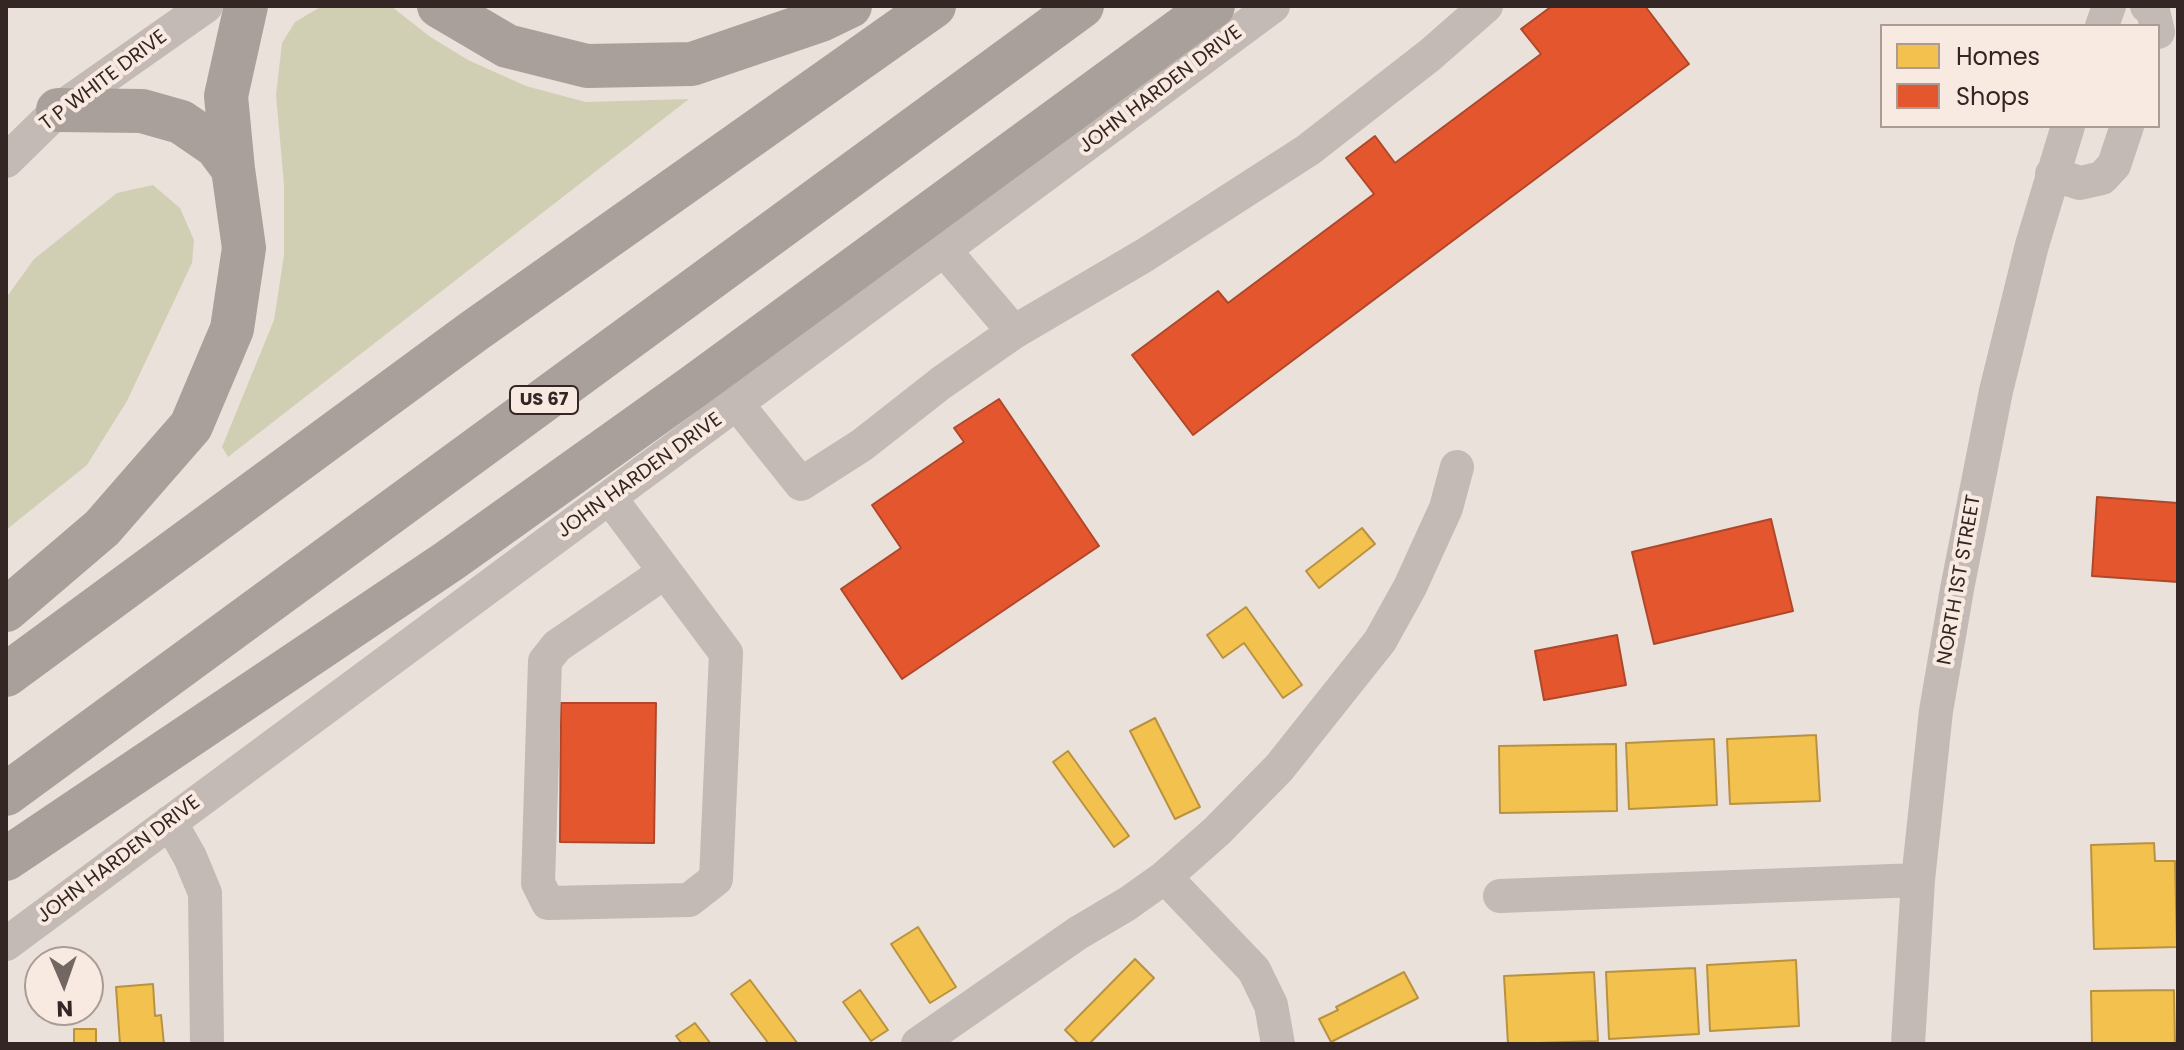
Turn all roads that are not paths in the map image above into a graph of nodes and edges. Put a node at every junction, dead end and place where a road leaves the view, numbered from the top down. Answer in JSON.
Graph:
{"nodes":[{"id":1,"x":206,"y":6,"type":"edge"},
{"id":2,"x":246,"y":6,"type":"edge"},
{"id":3,"x":439,"y":6,"type":"edge"},
{"id":4,"x":484,"y":6,"type":"edge"},
{"id":5,"x":850,"y":6,"type":"edge"},
{"id":6,"x":934,"y":6,"type":"edge"},
{"id":7,"x":1082,"y":6,"type":"edge"},
{"id":8,"x":1213,"y":6,"type":"edge"},
{"id":9,"x":1273,"y":6,"type":"edge"},
{"id":10,"x":1486,"y":6,"type":"edge"},
{"id":11,"x":2147,"y":6,"type":"edge"},
{"id":12,"x":2156,"y":24,"type":"edge"},
{"id":13,"x":507,"y":46,"type":"junction"},
{"id":14,"x":58,"y":110,"type":"junction"},
{"id":15,"x":2067,"y":128,"type":"edge"},
{"id":16,"x":2126,"y":128,"type":"edge"},
{"id":17,"x":6,"y":161,"type":"edge"},
{"id":18,"x":233,"y":169,"type":"junction"},
{"id":19,"x":2052,"y":174,"type":"junction"},
{"id":20,"x":945,"y":251,"type":"junction"},
{"id":21,"x":1014,"y":332,"type":"junction"},
{"id":22,"x":737,"y":404,"type":"junction"},
{"id":23,"x":1457,"y":467,"type":"dead end"},
{"id":24,"x":610,"y":498,"type":"junction"},
{"id":25,"x":665,"y":572,"type":"junction"},
{"id":26,"x":6,"y":610,"type":"edge"},
{"id":27,"x":6,"y":675,"type":"edge"},
{"id":28,"x":6,"y":794,"type":"edge"},
{"id":29,"x":170,"y":822,"type":"junction"},
{"id":30,"x":6,"y":859,"type":"edge"},
{"id":31,"x":1165,"y":877,"type":"junction"},
{"id":32,"x":1918,"y":880,"type":"junction"},
{"id":33,"x":1500,"y":896,"type":"dead end"},
{"id":34,"x":6,"y":944,"type":"edge"},
{"id":35,"x":207,"y":1044,"type":"edge"},
{"id":36,"x":918,"y":1044,"type":"edge"},
{"id":37,"x":1278,"y":1044,"type":"edge"},
{"id":38,"x":1908,"y":1044,"type":"edge"}],
"edges":[{"from":1,"to":14,"type":"street","name":"T P WHITE DRIVE"},
{"from":2,"to":18,"type":"highway"},
{"from":3,"to":13,"type":"highway"},
{"from":4,"to":13,"type":"highway"},
{"from":5,"to":13,"type":"highway"},
{"from":6,"to":27,"type":"highway"},
{"from":7,"to":28,"type":"highway","number":"US 67"},
{"from":8,"to":30,"type":"highway"},
{"from":9,"to":20,"type":"street","name":"JOHN HARDEN DRIVE"},
{"from":10,"to":21,"type":"street"},
{"from":11,"to":12,"type":"street"},
{"from":14,"to":17,"type":"street","name":"T P WHITE DRIVE"},
{"from":14,"to":18,"type":"highway"},
{"from":15,"to":19,"type":"street","name":"NORTH 1ST STREET"},
{"from":16,"to":19,"type":"street"},
{"from":18,"to":26,"type":"highway"},
{"from":19,"to":32,"type":"street","name":"NORTH 1ST STREET"},
{"from":20,"to":21,"type":"street"},
{"from":20,"to":22,"type":"street","name":"JOHN HARDEN DRIVE"},
{"from":21,"to":22,"type":"street"},
{"from":22,"to":24,"type":"street","name":"JOHN HARDEN DRIVE"},
{"from":23,"to":31,"type":"street"},
{"from":24,"to":25,"type":"street"},
{"from":24,"to":29,"type":"street","name":"JOHN HARDEN DRIVE"},
{"from":25,"to":25,"type":"street"},
{"from":29,"to":34,"type":"street","name":"JOHN HARDEN DRIVE"},
{"from":29,"to":35,"type":"street"},
{"from":31,"to":36,"type":"street"},
{"from":31,"to":37,"type":"street"},
{"from":32,"to":33,"type":"street"},
{"from":32,"to":38,"type":"street","name":"NORTH 1ST STREET"}]}
